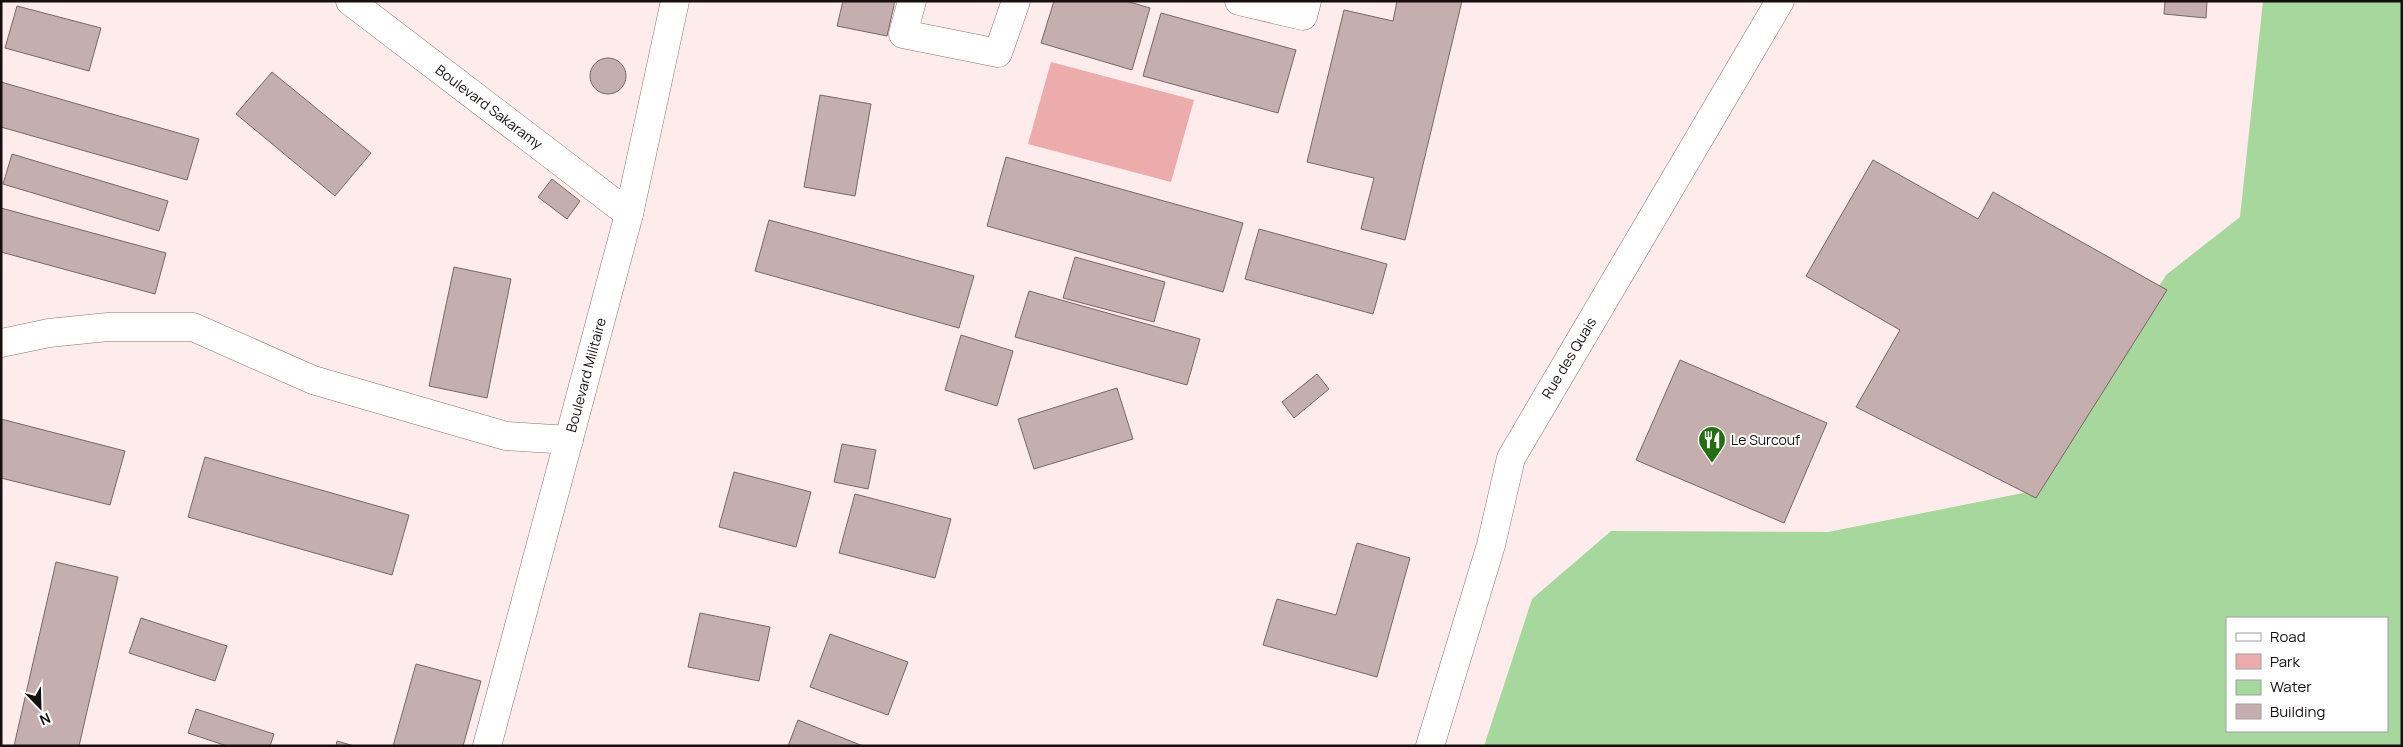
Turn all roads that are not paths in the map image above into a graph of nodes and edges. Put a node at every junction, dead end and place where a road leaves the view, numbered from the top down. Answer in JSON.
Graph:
{"nodes":[{"id":1,"x":350,"y":1,"type":"edge"},
{"id":2,"x":675,"y":1,"type":"edge"},
{"id":3,"x":912,"y":1,"type":"edge"},
{"id":4,"x":1016,"y":1,"type":"edge"},
{"id":5,"x":1239,"y":1,"type":"edge"},
{"id":6,"x":1307,"y":1,"type":"edge"},
{"id":7,"x":1780,"y":1,"type":"edge"},
{"id":8,"x":629,"y":214,"type":"junction"},
{"id":9,"x":1,"y":343,"type":"edge"},
{"id":10,"x":569,"y":440,"type":"junction"},
{"id":11,"x":487,"y":746,"type":"edge"},
{"id":12,"x":1430,"y":746,"type":"edge"}],
"edges":[{"from":1,"to":8,"type":"street","name":"Boulevard Sakaramy"},
{"from":2,"to":8,"type":"street","name":"Boulevard Militaire"},
{"from":3,"to":4,"type":"street"},
{"from":5,"to":6,"type":"street"},
{"from":7,"to":12,"type":"street","name":"Rue des Quais"},
{"from":8,"to":10,"type":"street","name":"Boulevard Militaire"},
{"from":9,"to":10,"type":"street"},
{"from":10,"to":11,"type":"street","name":"Boulevard Militaire"}]}
